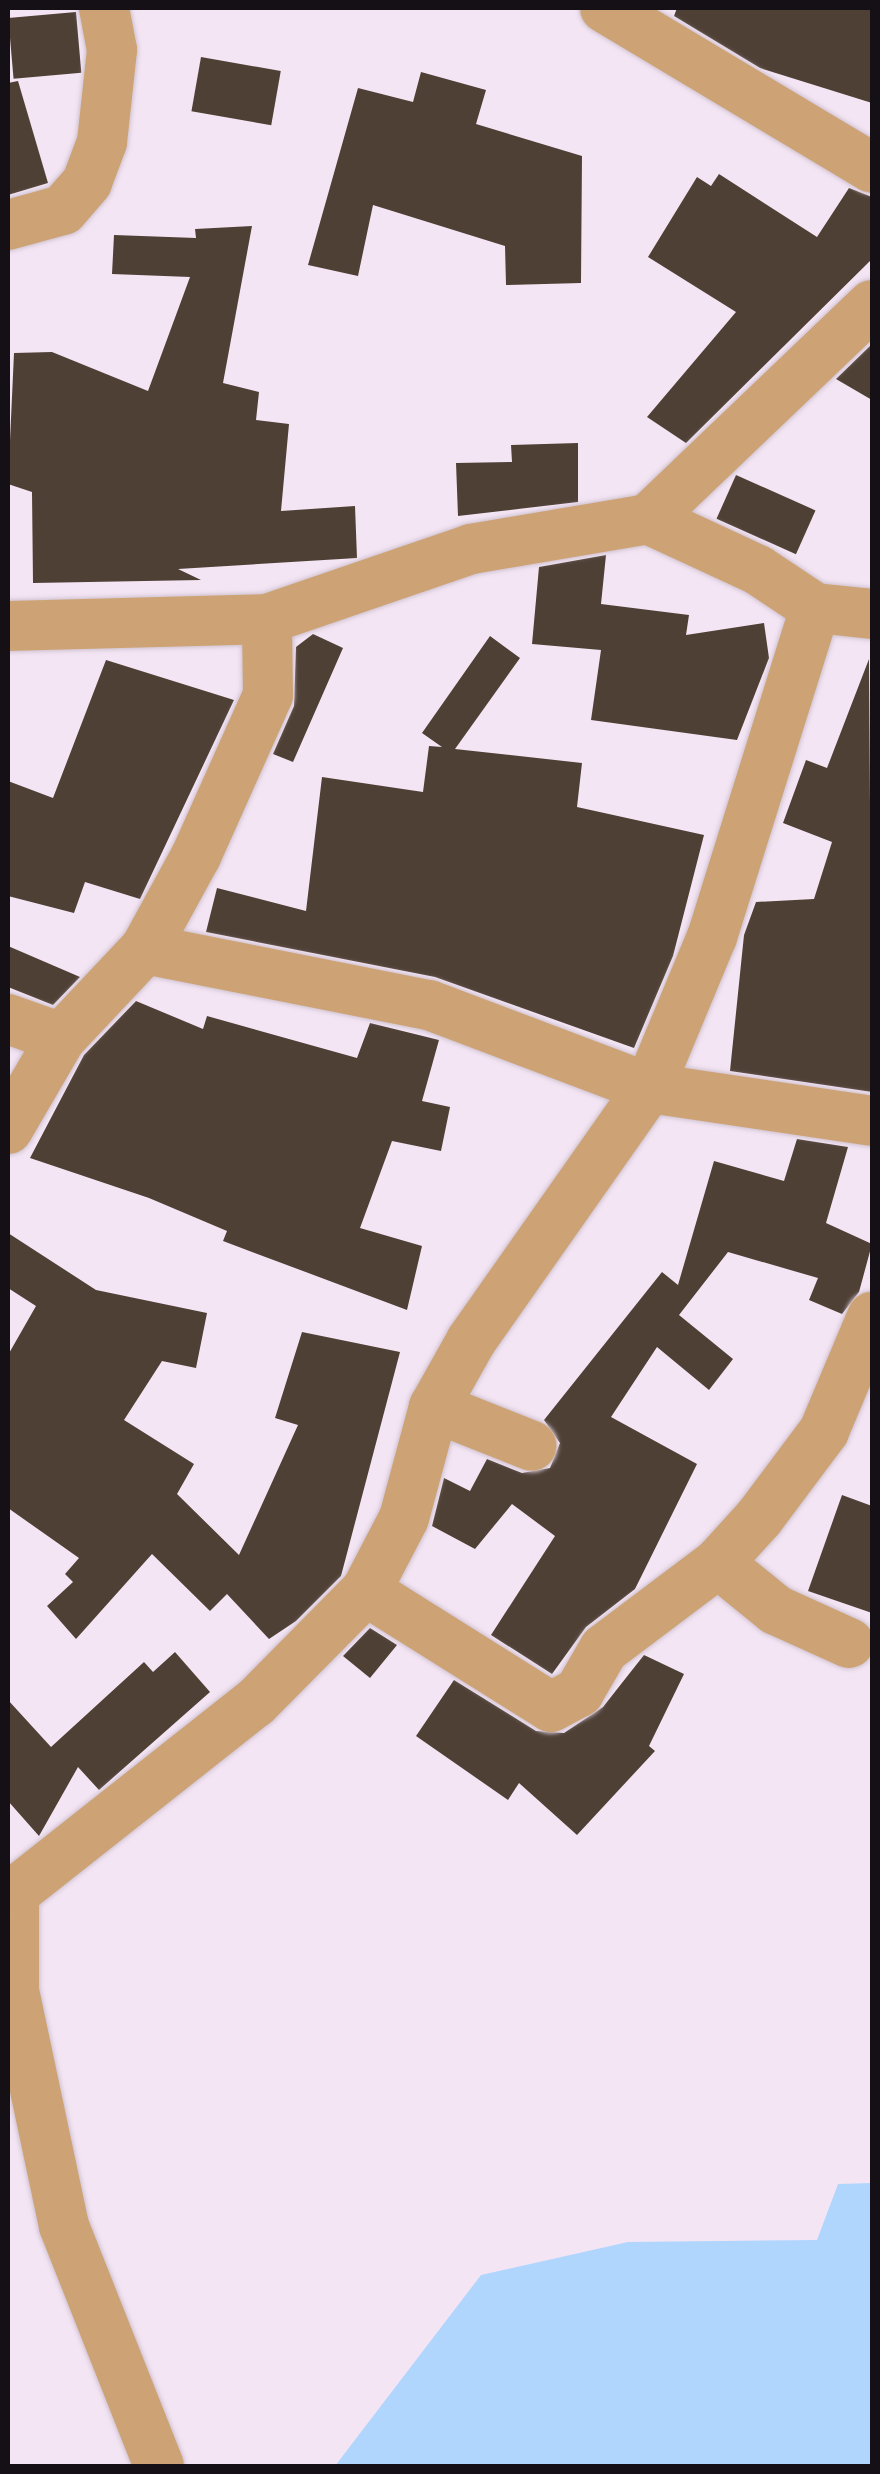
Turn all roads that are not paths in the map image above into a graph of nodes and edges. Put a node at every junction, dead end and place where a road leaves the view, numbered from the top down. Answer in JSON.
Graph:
{"nodes":[{"id":1,"x":104,"y":8,"type":"edge"},
{"id":2,"x":605,"y":8,"type":"edge"},
{"id":3,"x":872,"y":168,"type":"edge"},
{"id":4,"x":8,"y":224,"type":"edge"},
{"id":5,"x":872,"y":306,"type":"edge"},
{"id":6,"x":648,"y":520,"type":"junction"},
{"id":7,"x":815,"y":608,"type":"junction"},
{"id":8,"x":872,"y":614,"type":"edge"},
{"id":9,"x":267,"y":619,"type":"junction"},
{"id":10,"x":8,"y":626,"type":"edge"},
{"id":11,"x":144,"y":949,"type":"junction"},
{"id":12,"x":8,"y":1018,"type":"edge"},
{"id":13,"x":61,"y":1038,"type":"junction"},
{"id":14,"x":648,"y":1088,"type":"junction"},
{"id":15,"x":872,"y":1121,"type":"edge"},
{"id":16,"x":8,"y":1129,"type":"edge"},
{"id":17,"x":872,"y":1317,"type":"edge"},
{"id":18,"x":434,"y":1407,"type":"junction"},
{"id":19,"x":532,"y":1446,"type":"dead end"},
{"id":20,"x":718,"y":1563,"type":"junction"},
{"id":21,"x":366,"y":1591,"type":"junction"},
{"id":22,"x":850,"y":1643,"type":"dead end"},
{"id":23,"x":158,"y":2466,"type":"edge"}],
"edges":[{"from":1,"to":4,"type":"street"},
{"from":2,"to":3,"type":"street"},
{"from":5,"to":6,"type":"street"},
{"from":6,"to":7,"type":"street"},
{"from":6,"to":9,"type":"street"},
{"from":7,"to":8,"type":"street"},
{"from":7,"to":14,"type":"street"},
{"from":9,"to":10,"type":"street"},
{"from":9,"to":11,"type":"street"},
{"from":11,"to":13,"type":"street"},
{"from":11,"to":14,"type":"street"},
{"from":12,"to":13,"type":"street"},
{"from":13,"to":16,"type":"street"},
{"from":14,"to":15,"type":"street"},
{"from":14,"to":18,"type":"street"},
{"from":17,"to":20,"type":"street"},
{"from":18,"to":19,"type":"street"},
{"from":18,"to":21,"type":"street"},
{"from":20,"to":21,"type":"street"},
{"from":20,"to":22,"type":"street"},
{"from":21,"to":23,"type":"street"}]}
